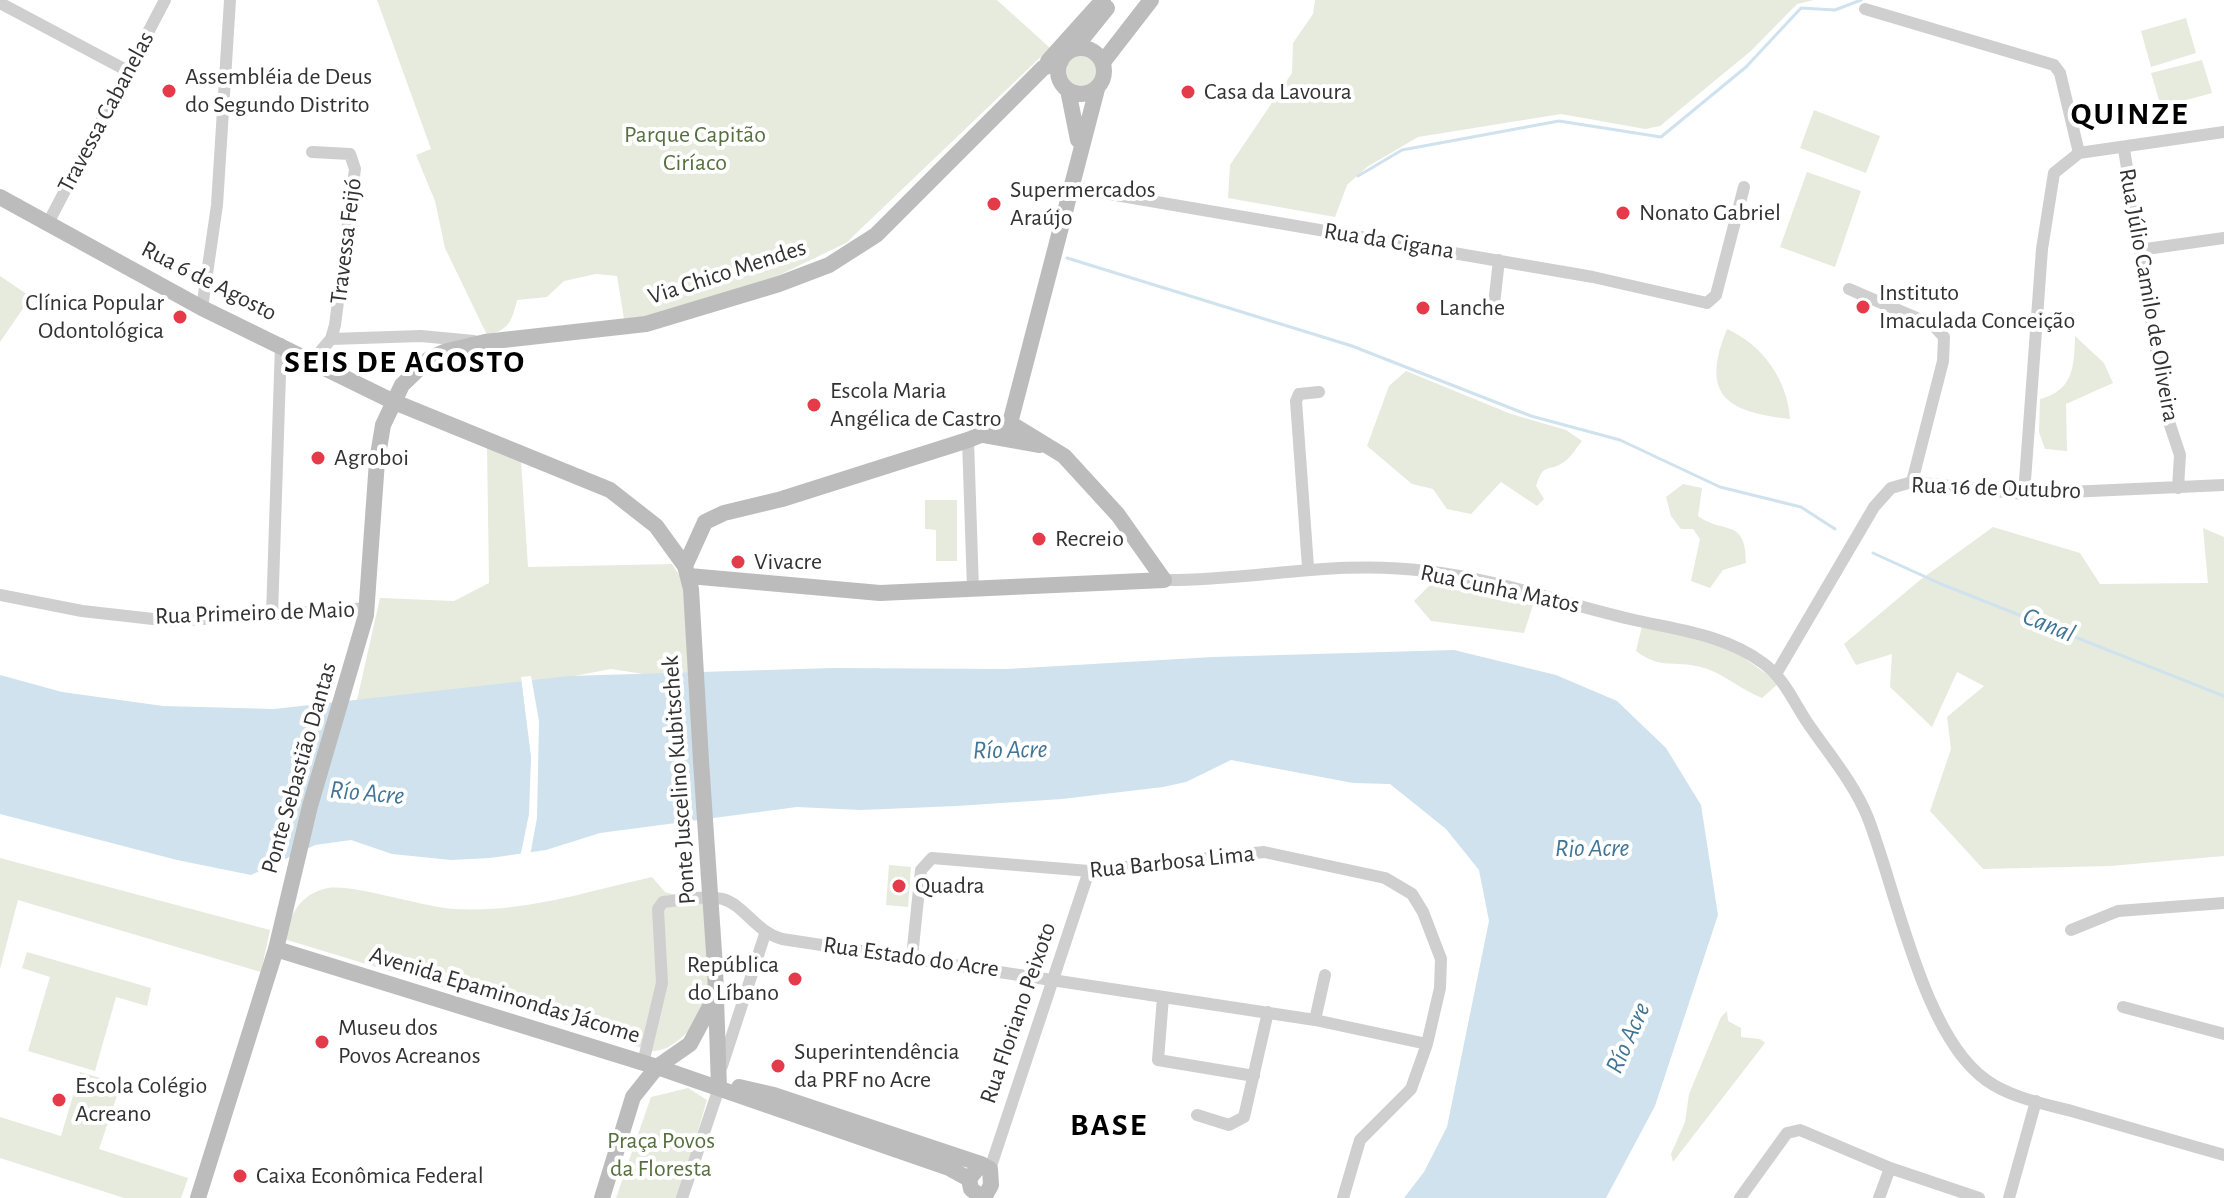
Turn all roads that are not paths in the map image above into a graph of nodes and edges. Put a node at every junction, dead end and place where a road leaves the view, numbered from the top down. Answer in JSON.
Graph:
{"nodes":[{"id":1,"x":165,"y":0,"type":"edge"},
{"id":2,"x":230,"y":0,"type":"edge"},
{"id":3,"x":1103,"y":0,"type":"edge"},
{"id":4,"x":1113,"y":0,"type":"edge"},
{"id":5,"x":1151,"y":0,"type":"edge"},
{"id":6,"x":0,"y":3,"type":"edge"},
{"id":7,"x":1865,"y":9,"type":"dead end"},
{"id":8,"x":1074,"y":49,"type":"junction"},
{"id":9,"x":1061,"y":61,"type":"junction"},
{"id":10,"x":1103,"y":62,"type":"junction"},
{"id":11,"x":1043,"y":68,"type":"junction"},
{"id":12,"x":126,"y":70,"type":"junction"},
{"id":13,"x":1028,"y":83,"type":"junction"},
{"id":14,"x":1065,"y":87,"type":"junction"},
{"id":15,"x":1097,"y":89,"type":"junction"},
{"id":16,"x":2224,"y":132,"type":"edge"},
{"id":17,"x":1079,"y":149,"type":"junction"},
{"id":18,"x":2124,"y":149,"type":"junction"},
{"id":19,"x":312,"y":152,"type":"dead end"},
{"id":20,"x":2079,"y":153,"type":"junction"},
{"id":21,"x":1069,"y":187,"type":"junction"},
{"id":22,"x":1744,"y":187,"type":"dead end"},
{"id":23,"x":0,"y":197,"type":"edge"},
{"id":24,"x":47,"y":225,"type":"junction"},
{"id":25,"x":2224,"y":238,"type":"edge"},
{"id":26,"x":2139,"y":250,"type":"junction"},
{"id":27,"x":1499,"y":260,"type":"junction"},
{"id":28,"x":1849,"y":289,"type":"dead end"},
{"id":29,"x":202,"y":308,"type":"junction"},
{"id":30,"x":1493,"y":313,"type":"dead end"},
{"id":31,"x":331,"y":339,"type":"junction"},
{"id":32,"x":485,"y":342,"type":"junction"},
{"id":33,"x":281,"y":344,"type":"junction"},
{"id":34,"x":313,"y":360,"type":"junction"},
{"id":35,"x":1319,"y":392,"type":"dead end"},
{"id":36,"x":392,"y":401,"type":"junction"},
{"id":37,"x":1010,"y":423,"type":"junction"},
{"id":38,"x":975,"y":438,"type":"junction"},
{"id":39,"x":1057,"y":449,"type":"junction"},
{"id":40,"x":1912,"y":482,"type":"junction"},
{"id":41,"x":2224,"y":485,"type":"edge"},
{"id":42,"x":2178,"y":488,"type":"junction"},
{"id":43,"x":2024,"y":494,"type":"junction"},
{"id":44,"x":1308,"y":567,"type":"junction"},
{"id":45,"x":688,"y":577,"type":"junction"},
{"id":46,"x":1164,"y":580,"type":"junction"},
{"id":47,"x":973,"y":589,"type":"junction"},
{"id":48,"x":0,"y":595,"type":"edge"},
{"id":49,"x":367,"y":612,"type":"junction"},
{"id":50,"x":272,"y":615,"type":"junction"},
{"id":51,"x":1776,"y":674,"type":"junction"},
{"id":52,"x":1089,"y":871,"type":"junction"},
{"id":53,"x":2224,"y":903,"type":"edge"},
{"id":54,"x":2071,"y":930,"type":"dead end"},
{"id":55,"x":765,"y":934,"type":"junction"},
{"id":56,"x":278,"y":941,"type":"junction"},
{"id":57,"x":912,"y":957,"type":"junction"},
{"id":58,"x":1325,"y":975,"type":"dead end"},
{"id":59,"x":1056,"y":978,"type":"junction"},
{"id":60,"x":715,"y":997,"type":"junction"},
{"id":61,"x":1163,"y":997,"type":"junction"},
{"id":62,"x":2123,"y":1007,"type":"dead end"},
{"id":63,"x":1268,"y":1012,"type":"junction"},
{"id":64,"x":1315,"y":1020,"type":"junction"},
{"id":65,"x":2224,"y":1034,"type":"edge"},
{"id":66,"x":1427,"y":1044,"type":"junction"},
{"id":67,"x":650,"y":1065,"type":"junction"},
{"id":68,"x":721,"y":1069,"type":"junction"},
{"id":69,"x":1254,"y":1076,"type":"junction"},
{"id":70,"x":719,"y":1088,"type":"junction"},
{"id":71,"x":2036,"y":1101,"type":"junction"},
{"id":72,"x":1197,"y":1115,"type":"dead end"},
{"id":73,"x":2224,"y":1155,"type":"edge"},
{"id":74,"x":985,"y":1167,"type":"junction"},
{"id":75,"x":1890,"y":1168,"type":"junction"},
{"id":76,"x":969,"y":1179,"type":"junction"},
{"id":77,"x":986,"y":1196,"type":"edge"},
{"id":78,"x":198,"y":1198,"type":"edge"},
{"id":79,"x":602,"y":1198,"type":"edge"},
{"id":80,"x":682,"y":1198,"type":"edge"},
{"id":81,"x":1343,"y":1198,"type":"edge"},
{"id":82,"x":1740,"y":1198,"type":"edge"},
{"id":83,"x":1879,"y":1198,"type":"edge"},
{"id":84,"x":1979,"y":1198,"type":"edge"},
{"id":85,"x":2009,"y":1198,"type":"edge"}],
"edges":[{"from":1,"to":12,"type":"street","name":"Travessa Cabanelas"},
{"from":2,"to":29,"type":"street"},
{"from":3,"to":11,"type":"main road"},
{"from":4,"to":8,"type":"main road"},
{"from":5,"to":10,"type":"main road"},
{"from":6,"to":12,"type":"street"},
{"from":7,"to":20,"type":"street"},
{"from":8,"to":9,"type":"main road"},
{"from":8,"to":10,"type":"main road"},
{"from":9,"to":11,"type":"main road","name":"Via Chico Mendes"},
{"from":9,"to":14,"type":"main road"},
{"from":10,"to":15,"type":"main road"},
{"from":11,"to":13,"type":"main road","name":"Via Chico Mendes"},
{"from":12,"to":24,"type":"street","name":"Travessa Cabanelas"},
{"from":13,"to":14,"type":"main road"},
{"from":13,"to":32,"type":"main road","name":"Via Chico Mendes"},
{"from":14,"to":15,"type":"main road"},
{"from":14,"to":17,"type":"main road"},
{"from":15,"to":17,"type":"main road"},
{"from":16,"to":18,"type":"street"},
{"from":17,"to":21,"type":"main road"},
{"from":18,"to":20,"type":"street"},
{"from":18,"to":26,"type":"street","name":"Rua Júlio Camilo de Oliveira"},
{"from":19,"to":31,"type":"street","name":"Travessa Feijó"},
{"from":20,"to":43,"type":"street"},
{"from":21,"to":27,"type":"street","name":"Rua da Cigana"},
{"from":21,"to":37,"type":"main road"},
{"from":22,"to":27,"type":"street","name":"Rua da Cigana"},
{"from":23,"to":24,"type":"main road","name":"Rua 6 de Agosto"},
{"from":24,"to":29,"type":"main road","name":"Rua 6 de Agosto"},
{"from":25,"to":26,"type":"street"},
{"from":26,"to":42,"type":"street","name":"Rua Júlio Camilo de Oliveira"},
{"from":27,"to":30,"type":"street"},
{"from":28,"to":40,"type":"street"},
{"from":29,"to":33,"type":"main road","name":"Rua 6 de Agosto"},
{"from":31,"to":32,"type":"street"},
{"from":31,"to":34,"type":"street","name":"Travessa Feijó"},
{"from":32,"to":36,"type":"main road","name":"Via Chico Mendes"},
{"from":33,"to":34,"type":"main road","name":"Rua 6 de Agosto"},
{"from":33,"to":50,"type":"street"},
{"from":34,"to":36,"type":"main road","name":"Rua 6 de Agosto"},
{"from":35,"to":44,"type":"street"},
{"from":36,"to":45,"type":"main road","name":"Rua 6 de Agosto"},
{"from":36,"to":49,"type":"main road","name":"Ponte Sebastião Dantas"},
{"from":37,"to":38,"type":"main road"},
{"from":37,"to":39,"type":"main road"},
{"from":38,"to":39,"type":"main road"},
{"from":38,"to":45,"type":"main road"},
{"from":38,"to":47,"type":"street"},
{"from":39,"to":46,"type":"main road"},
{"from":40,"to":43,"type":"street","name":"Rua 16 de Outubro"},
{"from":40,"to":51,"type":"street","name":"Rua 16 de Outubro"},
{"from":41,"to":42,"type":"street","name":"Rua 16 de Outubro"},
{"from":42,"to":43,"type":"street","name":"Rua 16 de Outubro"},
{"from":44,"to":46,"type":"street","name":"Rua Cunha Matos"},
{"from":44,"to":51,"type":"street","name":"Rua Cunha Matos"},
{"from":45,"to":47,"type":"main road"},
{"from":45,"to":60,"type":"main road","name":"Ponte Juscelino Kubitschek","bridge":true},
{"from":46,"to":47,"type":"main road"},
{"from":48,"to":50,"type":"street","name":"Rua Primeiro de Maio"},
{"from":49,"to":50,"type":"street","name":"Rua Primeiro de Maio"},
{"from":49,"to":56,"type":"main road","name":"Ponte Sebastião Dantas"},
{"from":51,"to":71,"type":"street"},
{"from":52,"to":57,"type":"street","name":"Rua Barbosa Lima"},
{"from":52,"to":59,"type":"street","name":"Rua Floriano Peixoto"},
{"from":52,"to":66,"type":"street","name":"Rua Barbosa Lima"},
{"from":53,"to":54,"type":"street"},
{"from":55,"to":57,"type":"street","name":"Rua Estado do Acre"},
{"from":55,"to":67,"type":"street"},
{"from":55,"to":68,"type":"street"},
{"from":56,"to":67,"type":"main road","name":"Avenida Epaminondas Jácome"},
{"from":56,"to":78,"type":"main road","name":"Ponte Sebastião Dantas"},
{"from":57,"to":59,"type":"street","name":"Rua Estado do Acre"},
{"from":58,"to":64,"type":"street"},
{"from":59,"to":61,"type":"street","name":"Rua Estado do Acre"},
{"from":59,"to":74,"type":"street","name":"Rua Floriano Peixoto"},
{"from":60,"to":67,"type":"main road"},
{"from":60,"to":68,"type":"main road","name":"Ponte Juscelino Kubitschek"},
{"from":61,"to":63,"type":"street","name":"Rua Estado do Acre"},
{"from":61,"to":69,"type":"street"},
{"from":62,"to":65,"type":"street"},
{"from":63,"to":64,"type":"street","name":"Rua Estado do Acre"},
{"from":63,"to":69,"type":"street"},
{"from":64,"to":66,"type":"street","name":"Rua Estado do Acre"},
{"from":66,"to":81,"type":"street","name":"Rua Barbosa Lima"},
{"from":67,"to":70,"type":"main road","name":"Avenida Epaminondas Jácome"},
{"from":67,"to":79,"type":"main road"},
{"from":68,"to":70,"type":"main road","name":"Ponte Juscelino Kubitschek"},
{"from":69,"to":72,"type":"street"},
{"from":70,"to":74,"type":"main road","name":"Avenida Epaminondas Jácome"},
{"from":70,"to":76,"type":"main road","name":"Avenida Epaminondas Jácome"},
{"from":70,"to":80,"type":"street"},
{"from":71,"to":73,"type":"street"},
{"from":71,"to":85,"type":"street"},
{"from":74,"to":76,"type":"main road","name":"Rua Floriano Peixoto"},
{"from":74,"to":77,"type":"main road","name":"Rua Floriano Peixoto"},
{"from":75,"to":82,"type":"street"},
{"from":75,"to":83,"type":"street"},
{"from":75,"to":84,"type":"street"},
{"from":76,"to":77,"type":"main road","name":"Rua Floriano Peixoto"}]}
